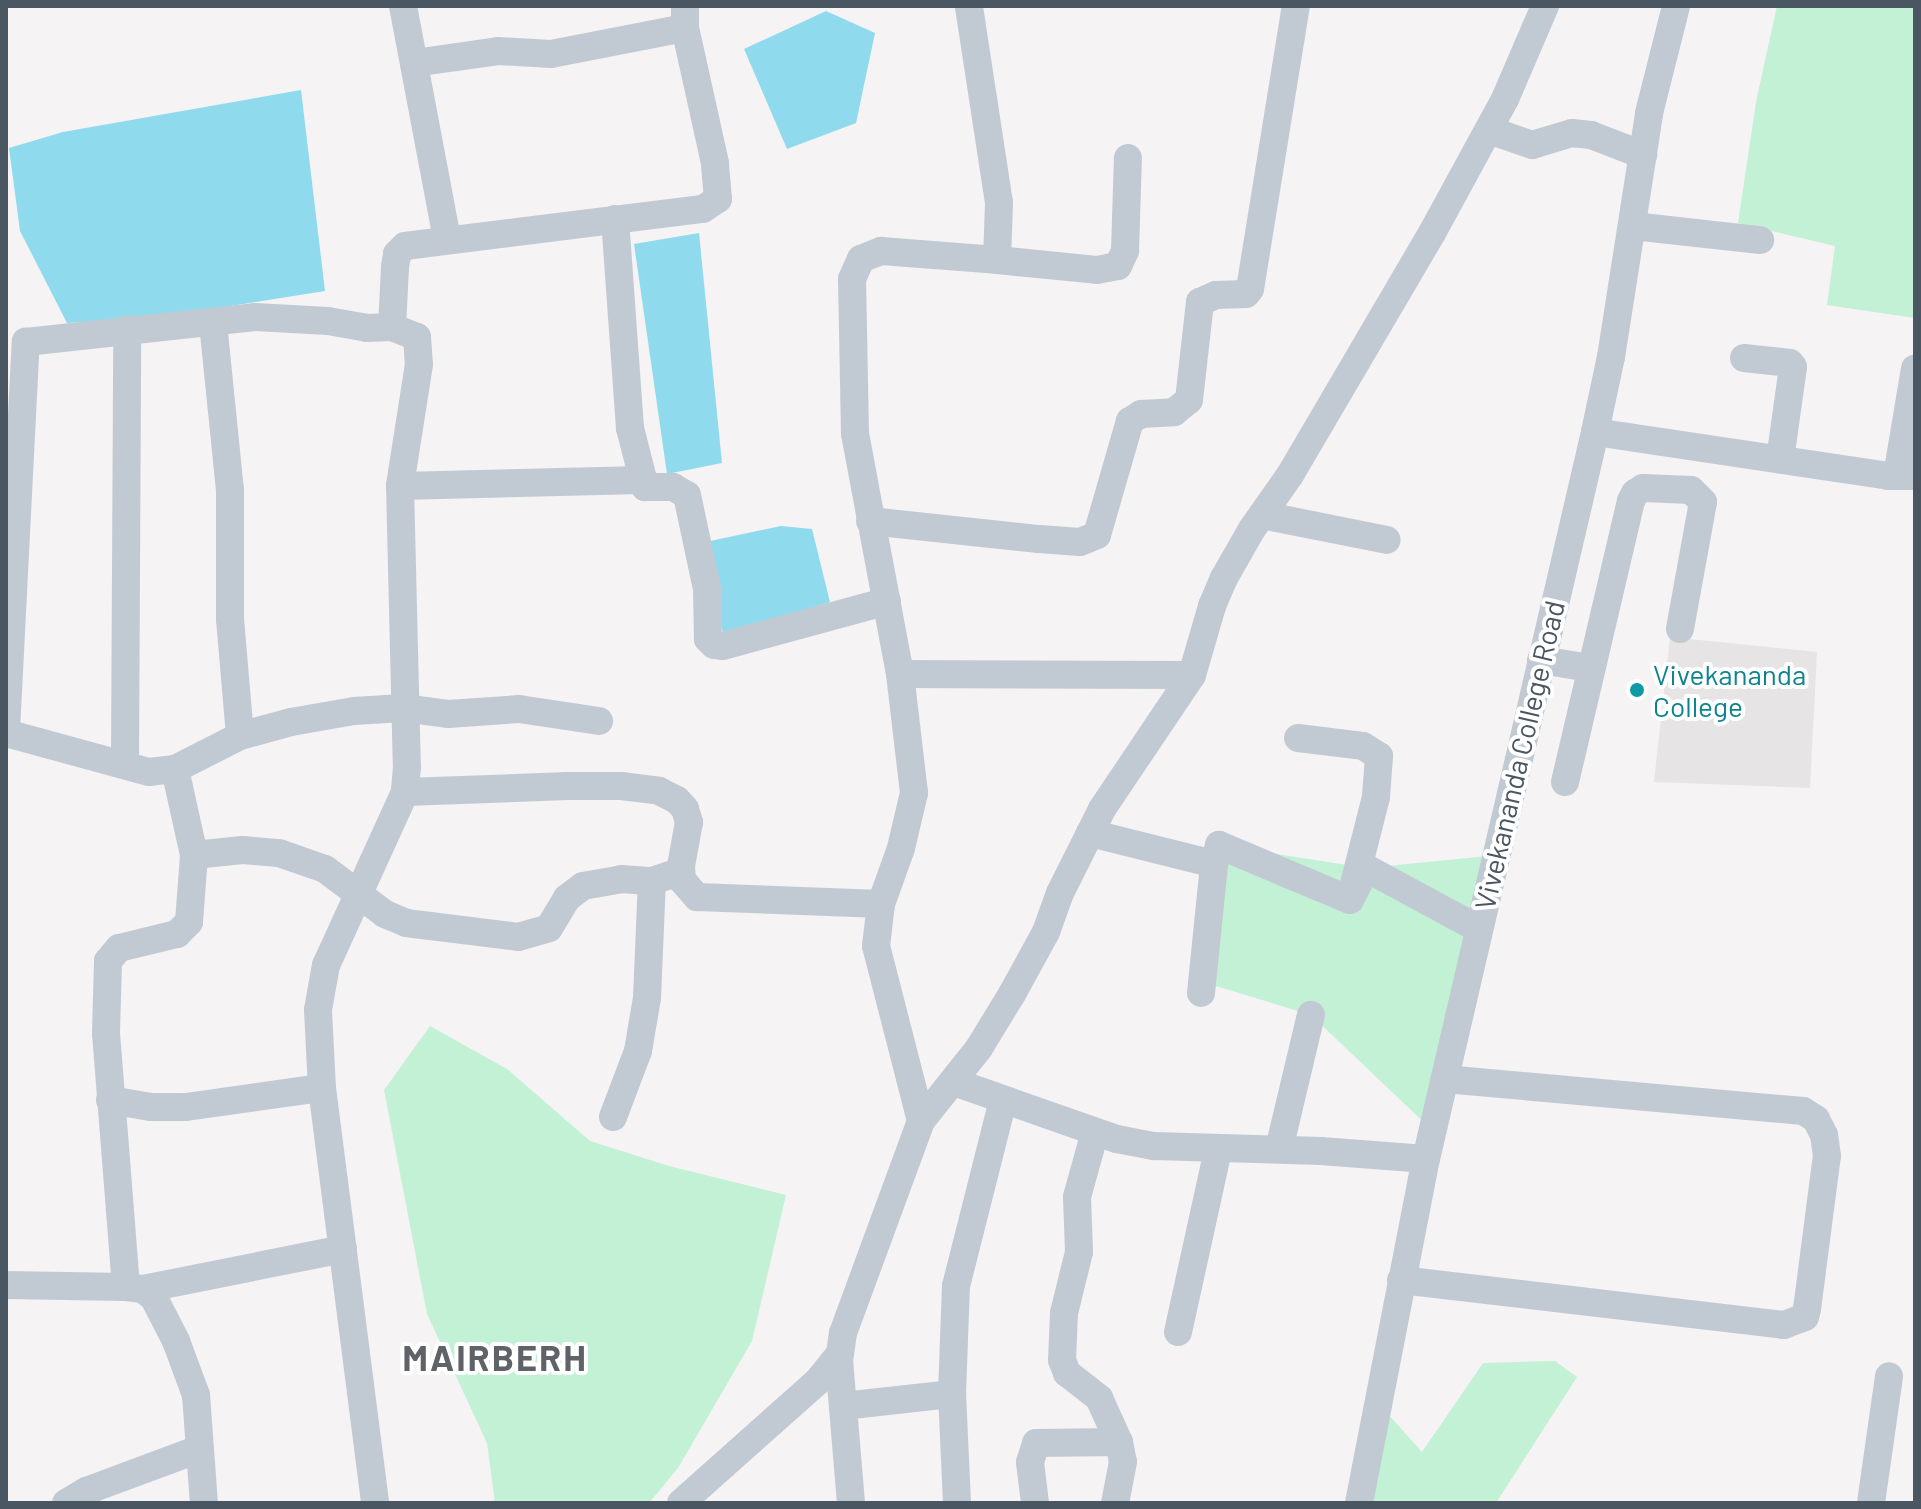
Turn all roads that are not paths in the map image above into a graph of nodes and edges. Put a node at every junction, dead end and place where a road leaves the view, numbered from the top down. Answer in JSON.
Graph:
{"nodes":[{"id":1,"x":403,"y":6,"type":"edge"},
{"id":2,"x":969,"y":6,"type":"edge"},
{"id":3,"x":1296,"y":6,"type":"edge"},
{"id":4,"x":1545,"y":6,"type":"edge"},
{"id":5,"x":1676,"y":6,"type":"edge"},
{"id":6,"x":685,"y":17,"type":"edge"},
{"id":7,"x":414,"y":63,"type":"junction"},
{"id":8,"x":1489,"y":130,"type":"junction"},
{"id":9,"x":1643,"y":155,"type":"junction"},
{"id":10,"x":1128,"y":158,"type":"dead end"},
{"id":11,"x":615,"y":219,"type":"junction"},
{"id":12,"x":1633,"y":226,"type":"junction"},
{"id":13,"x":447,"y":239,"type":"junction"},
{"id":14,"x":1760,"y":240,"type":"dead end"},
{"id":15,"x":997,"y":260,"type":"junction"},
{"id":16,"x":213,"y":323,"type":"junction"},
{"id":17,"x":392,"y":327,"type":"junction"},
{"id":18,"x":127,"y":329,"type":"junction"},
{"id":19,"x":16,"y":346,"type":"edge"},
{"id":20,"x":1744,"y":358,"type":"dead end"},
{"id":21,"x":1915,"y":369,"type":"edge"},
{"id":22,"x":1595,"y":432,"type":"junction"},
{"id":23,"x":1780,"y":459,"type":"junction"},
{"id":24,"x":1906,"y":476,"type":"edge"},
{"id":25,"x":642,"y":480,"type":"junction"},
{"id":26,"x":400,"y":486,"type":"junction"},
{"id":27,"x":1262,"y":515,"type":"junction"},
{"id":28,"x":870,"y":521,"type":"junction"},
{"id":29,"x":1387,"y":540,"type":"dead end"},
{"id":30,"x":887,"y":601,"type":"junction"},
{"id":31,"x":1680,"y":629,"type":"dead end"},
{"id":32,"x":1541,"y":660,"type":"junction"},
{"id":33,"x":1590,"y":668,"type":"junction"},
{"id":34,"x":900,"y":674,"type":"junction"},
{"id":35,"x":1192,"y":675,"type":"junction"},
{"id":36,"x":403,"y":708,"type":"junction"},
{"id":37,"x":599,"y":721,"type":"dead end"},
{"id":38,"x":6,"y":732,"type":"edge"},
{"id":39,"x":240,"y":736,"type":"junction"},
{"id":40,"x":1298,"y":738,"type":"dead end"},
{"id":41,"x":125,"y":763,"type":"junction"},
{"id":42,"x":175,"y":769,"type":"junction"},
{"id":43,"x":1565,"y":782,"type":"dead end"},
{"id":44,"x":405,"y":792,"type":"junction"},
{"id":45,"x":1090,"y":833,"type":"junction"},
{"id":46,"x":194,"y":855,"type":"junction"},
{"id":47,"x":1214,"y":864,"type":"junction"},
{"id":48,"x":681,"y":874,"type":"junction"},
{"id":49,"x":652,"y":881,"type":"junction"},
{"id":50,"x":359,"y":894,"type":"junction"},
{"id":51,"x":1350,"y":900,"type":"junction"},
{"id":52,"x":881,"y":904,"type":"junction"},
{"id":53,"x":1479,"y":929,"type":"junction"},
{"id":54,"x":1201,"y":993,"type":"dead end"},
{"id":55,"x":1311,"y":1015,"type":"dead end"},
{"id":56,"x":1444,"y":1079,"type":"junction"},
{"id":57,"x":954,"y":1082,"type":"junction"},
{"id":58,"x":322,"y":1088,"type":"junction"},
{"id":59,"x":110,"y":1100,"type":"junction"},
{"id":60,"x":1003,"y":1100,"type":"junction"},
{"id":61,"x":613,"y":1117,"type":"dead end"},
{"id":62,"x":921,"y":1121,"type":"junction"},
{"id":63,"x":1095,"y":1132,"type":"junction"},
{"id":64,"x":1279,"y":1149,"type":"junction"},
{"id":65,"x":1218,"y":1150,"type":"junction"},
{"id":66,"x":1426,"y":1159,"type":"junction"},
{"id":67,"x":343,"y":1249,"type":"junction"},
{"id":68,"x":1401,"y":1280,"type":"junction"},
{"id":69,"x":6,"y":1285,"type":"edge"},
{"id":70,"x":134,"y":1288,"type":"junction"},
{"id":71,"x":1178,"y":1332,"type":"dead end"},
{"id":72,"x":840,"y":1354,"type":"junction"},
{"id":73,"x":1889,"y":1376,"type":"dead end"},
{"id":74,"x":952,"y":1394,"type":"junction"},
{"id":75,"x":843,"y":1406,"type":"junction"},
{"id":76,"x":1119,"y":1442,"type":"junction"},
{"id":77,"x":199,"y":1449,"type":"junction"},
{"id":78,"x":66,"y":1503,"type":"edge"},
{"id":79,"x":204,"y":1503,"type":"edge"},
{"id":80,"x":375,"y":1503,"type":"edge"},
{"id":81,"x":681,"y":1503,"type":"edge"},
{"id":82,"x":851,"y":1503,"type":"edge"},
{"id":83,"x":957,"y":1503,"type":"edge"},
{"id":84,"x":1035,"y":1503,"type":"edge"},
{"id":85,"x":1115,"y":1503,"type":"edge"},
{"id":86,"x":1359,"y":1503,"type":"edge"},
{"id":87,"x":1871,"y":1503,"type":"edge"}],
"edges":[{"from":1,"to":7,"type":"street"},
{"from":2,"to":15,"type":"street"},
{"from":3,"to":28,"type":"street"},
{"from":4,"to":8,"type":"street"},
{"from":5,"to":9,"type":"street","name":"Vivekananda College Road"},
{"from":6,"to":7,"type":"street"},
{"from":6,"to":11,"type":"street"},
{"from":7,"to":13,"type":"street"},
{"from":8,"to":9,"type":"street"},
{"from":8,"to":27,"type":"street"},
{"from":9,"to":12,"type":"street","name":"Vivekananda College Road"},
{"from":10,"to":15,"type":"street"},
{"from":11,"to":13,"type":"street"},
{"from":11,"to":25,"type":"street"},
{"from":12,"to":14,"type":"street"},
{"from":12,"to":22,"type":"street","name":"Vivekananda College Road"},
{"from":13,"to":17,"type":"street"},
{"from":15,"to":28,"type":"street"},
{"from":16,"to":17,"type":"street"},
{"from":16,"to":18,"type":"street"},
{"from":16,"to":39,"type":"street"},
{"from":17,"to":26,"type":"street"},
{"from":18,"to":19,"type":"street"},
{"from":18,"to":41,"type":"street"},
{"from":19,"to":38,"type":"street"},
{"from":20,"to":23,"type":"street"},
{"from":21,"to":24,"type":"street"},
{"from":22,"to":23,"type":"street"},
{"from":22,"to":32,"type":"street","name":"Vivekananda College Road"},
{"from":23,"to":24,"type":"street"},
{"from":25,"to":26,"type":"street"},
{"from":25,"to":30,"type":"street"},
{"from":26,"to":36,"type":"street"},
{"from":27,"to":29,"type":"street"},
{"from":27,"to":35,"type":"street"},
{"from":28,"to":30,"type":"street"},
{"from":30,"to":34,"type":"street"},
{"from":31,"to":33,"type":"street"},
{"from":32,"to":33,"type":"street"},
{"from":32,"to":53,"type":"street","name":"Vivekananda College Road"},
{"from":33,"to":43,"type":"street"},
{"from":34,"to":35,"type":"street"},
{"from":34,"to":52,"type":"street"},
{"from":35,"to":45,"type":"street"},
{"from":36,"to":37,"type":"street"},
{"from":36,"to":39,"type":"street"},
{"from":36,"to":44,"type":"street"},
{"from":38,"to":41,"type":"street"},
{"from":39,"to":42,"type":"street"},
{"from":40,"to":51,"type":"street"},
{"from":41,"to":42,"type":"street"},
{"from":42,"to":46,"type":"street"},
{"from":44,"to":48,"type":"street"},
{"from":44,"to":50,"type":"street"},
{"from":45,"to":47,"type":"street"},
{"from":45,"to":57,"type":"street"},
{"from":46,"to":50,"type":"street"},
{"from":46,"to":59,"type":"street"},
{"from":47,"to":51,"type":"street"},
{"from":47,"to":54,"type":"street"},
{"from":48,"to":49,"type":"street"},
{"from":48,"to":52,"type":"street"},
{"from":49,"to":50,"type":"street"},
{"from":49,"to":61,"type":"street"},
{"from":50,"to":58,"type":"street"},
{"from":51,"to":53,"type":"street"},
{"from":52,"to":62,"type":"street"},
{"from":53,"to":56,"type":"street","name":"Vivekananda College Road"},
{"from":55,"to":64,"type":"street"},
{"from":56,"to":66,"type":"street","name":"Vivekananda College Road"},
{"from":56,"to":68,"type":"street"},
{"from":57,"to":60,"type":"street"},
{"from":57,"to":62,"type":"street"},
{"from":58,"to":59,"type":"street"},
{"from":58,"to":67,"type":"street"},
{"from":59,"to":70,"type":"street"},
{"from":60,"to":63,"type":"street"},
{"from":60,"to":74,"type":"street"},
{"from":62,"to":72,"type":"street"},
{"from":63,"to":65,"type":"street"},
{"from":63,"to":76,"type":"street"},
{"from":64,"to":65,"type":"street"},
{"from":64,"to":66,"type":"street"},
{"from":65,"to":71,"type":"street"},
{"from":66,"to":68,"type":"street","name":"Vivekananda College Road"},
{"from":67,"to":70,"type":"street"},
{"from":67,"to":80,"type":"street"},
{"from":68,"to":86,"type":"street","name":"Vivekananda College Road"},
{"from":69,"to":70,"type":"street"},
{"from":70,"to":77,"type":"street"},
{"from":72,"to":75,"type":"street"},
{"from":72,"to":81,"type":"street"},
{"from":73,"to":87,"type":"street"},
{"from":74,"to":75,"type":"street"},
{"from":74,"to":83,"type":"street"},
{"from":75,"to":82,"type":"street"},
{"from":76,"to":84,"type":"street"},
{"from":76,"to":85,"type":"street"},
{"from":77,"to":78,"type":"street"},
{"from":77,"to":79,"type":"street"}]}
